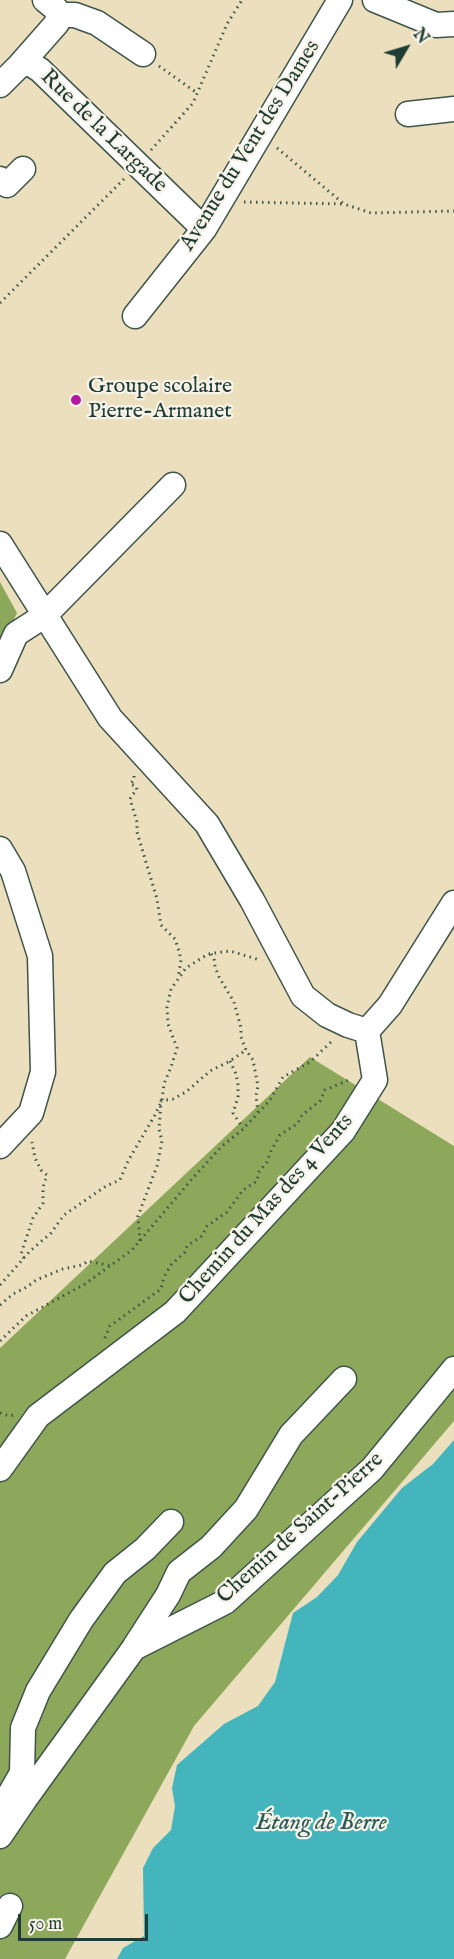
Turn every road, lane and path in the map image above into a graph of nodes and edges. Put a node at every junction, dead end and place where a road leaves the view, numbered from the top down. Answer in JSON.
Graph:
{"nodes":[{"id":1,"x":242,"y":0,"type":"edge"},
{"id":2,"x":340,"y":0,"type":"edge"},
{"id":3,"x":375,"y":0,"type":"edge"},
{"id":4,"x":52,"y":8,"type":"edge"},
{"id":5,"x":454,"y":24,"type":"edge"},
{"id":6,"x":143,"y":54,"type":"joint"},
{"id":7,"x":20,"y":65,"type":"junction"},
{"id":8,"x":0,"y":85,"type":"edge"},
{"id":9,"x":197,"y":93,"type":"junction"},
{"id":10,"x":454,"y":109,"type":"edge"},
{"id":11,"x":408,"y":114,"type":"dead end"},
{"id":12,"x":260,"y":135,"type":"junction"},
{"id":13,"x":138,"y":165,"type":"junction"},
{"id":14,"x":23,"y":169,"type":"dead end"},
{"id":15,"x":0,"y":179,"type":"edge"},
{"id":16,"x":225,"y":194,"type":"junction"},
{"id":17,"x":344,"y":204,"type":"junction"},
{"id":18,"x":454,"y":211,"type":"edge"},
{"id":19,"x":204,"y":229,"type":"junction"},
{"id":20,"x":0,"y":303,"type":"edge"},
{"id":21,"x":135,"y":316,"type":"dead end"},
{"id":22,"x":173,"y":485,"type":"dead end"},
{"id":23,"x":0,"y":544,"type":"edge"},
{"id":24,"x":44,"y":616,"type":"junction"},
{"id":25,"x":0,"y":670,"type":"edge"},
{"id":26,"x":135,"y":768,"type":"dead end"},
{"id":27,"x":0,"y":849,"type":"edge"},
{"id":28,"x":454,"y":903,"type":"edge"},
{"id":29,"x":212,"y":954,"type":"junction"},
{"id":30,"x":287,"y":969,"type":"junction"},
{"id":31,"x":178,"y":980,"type":"junction"},
{"id":32,"x":357,"y":1028,"type":"junction"},
{"id":33,"x":246,"y":1050,"type":"junction"},
{"id":34,"x":230,"y":1061,"type":"junction"},
{"id":35,"x":375,"y":1071,"type":"junction"},
{"id":36,"x":161,"y":1101,"type":"junction"},
{"id":37,"x":258,"y":1112,"type":"junction"},
{"id":38,"x":18,"y":1127,"type":"junction"},
{"id":39,"x":243,"y":1128,"type":"junction"},
{"id":40,"x":0,"y":1146,"type":"edge"},
{"id":41,"x":140,"y":1241,"type":"junction"},
{"id":42,"x":24,"y":1258,"type":"junction"},
{"id":43,"x":112,"y":1266,"type":"junction"},
{"id":44,"x":0,"y":1285,"type":"edge"},
{"id":45,"x":0,"y":1305,"type":"edge"},
{"id":46,"x":0,"y":1341,"type":"edge"},
{"id":47,"x":103,"y":1344,"type":"dead end"},
{"id":48,"x":454,"y":1369,"type":"edge"},
{"id":49,"x":344,"y":1379,"type":"dead end"},
{"id":50,"x":0,"y":1413,"type":"edge"},
{"id":51,"x":18,"y":1413,"type":"dead end"},
{"id":52,"x":0,"y":1469,"type":"edge"},
{"id":53,"x":171,"y":1522,"type":"dead end"},
{"id":54,"x":134,"y":1648,"type":"junction"},
{"id":55,"x":0,"y":1812,"type":"edge"},
{"id":56,"x":0,"y":1836,"type":"edge"}],
"edges":[{"from":1,"to":9,"type":"path"},
{"from":2,"to":12,"type":"street","name":"Avenue du Vent des Dames"},
{"from":3,"to":5,"type":"street"},
{"from":4,"to":6,"type":"street"},
{"from":4,"to":7,"type":"street"},
{"from":6,"to":9,"type":"path"},
{"from":7,"to":8,"type":"street","name":"Rue de la Largade"},
{"from":7,"to":13,"type":"street","name":"Rue de la Largade"},
{"from":9,"to":13,"type":"path"},
{"from":10,"to":11,"type":"street"},
{"from":12,"to":16,"type":"street","name":"Avenue du Vent des Dames"},
{"from":12,"to":17,"type":"path"},
{"from":13,"to":19,"type":"street","name":"Rue de la Largade"},
{"from":13,"to":20,"type":"path"},
{"from":14,"to":15,"type":"street"},
{"from":16,"to":17,"type":"path"},
{"from":16,"to":19,"type":"street","name":"Avenue du Vent des Dames"},
{"from":17,"to":18,"type":"path"},
{"from":19,"to":21,"type":"street","name":"Avenue du Vent des Dames"},
{"from":22,"to":24,"type":"street"},
{"from":23,"to":24,"type":"street"},
{"from":24,"to":25,"type":"street"},
{"from":24,"to":30,"type":"street"},
{"from":26,"to":31,"type":"path"},
{"from":27,"to":38,"type":"street"},
{"from":28,"to":32,"type":"street"},
{"from":29,"to":30,"type":"path"},
{"from":29,"to":31,"type":"path"},
{"from":29,"to":33,"type":"path"},
{"from":30,"to":32,"type":"street"},
{"from":31,"to":36,"type":"path"},
{"from":32,"to":35,"type":"street"},
{"from":32,"to":37,"type":"path"},
{"from":33,"to":34,"type":"path"},
{"from":33,"to":37,"type":"path"},
{"from":34,"to":36,"type":"path"},
{"from":34,"to":39,"type":"path"},
{"from":35,"to":47,"type":"path"},
{"from":35,"to":52,"type":"street","name":"Chemin du Mas des 4 Vents"},
{"from":36,"to":41,"type":"path"},
{"from":36,"to":42,"type":"path"},
{"from":37,"to":39,"type":"path"},
{"from":38,"to":40,"type":"street"},
{"from":38,"to":42,"type":"path"},
{"from":39,"to":41,"type":"path"},
{"from":41,"to":43,"type":"path"},
{"from":42,"to":44,"type":"path"},
{"from":43,"to":45,"type":"path"},
{"from":43,"to":46,"type":"path"},
{"from":48,"to":54,"type":"street","name":"Chemin de Saint-Pierre"},
{"from":49,"to":54,"type":"street"},
{"from":50,"to":51,"type":"path"},
{"from":53,"to":55,"type":"street"},
{"from":54,"to":56,"type":"street","name":"Chemin de Saint-Pierre"}]}
